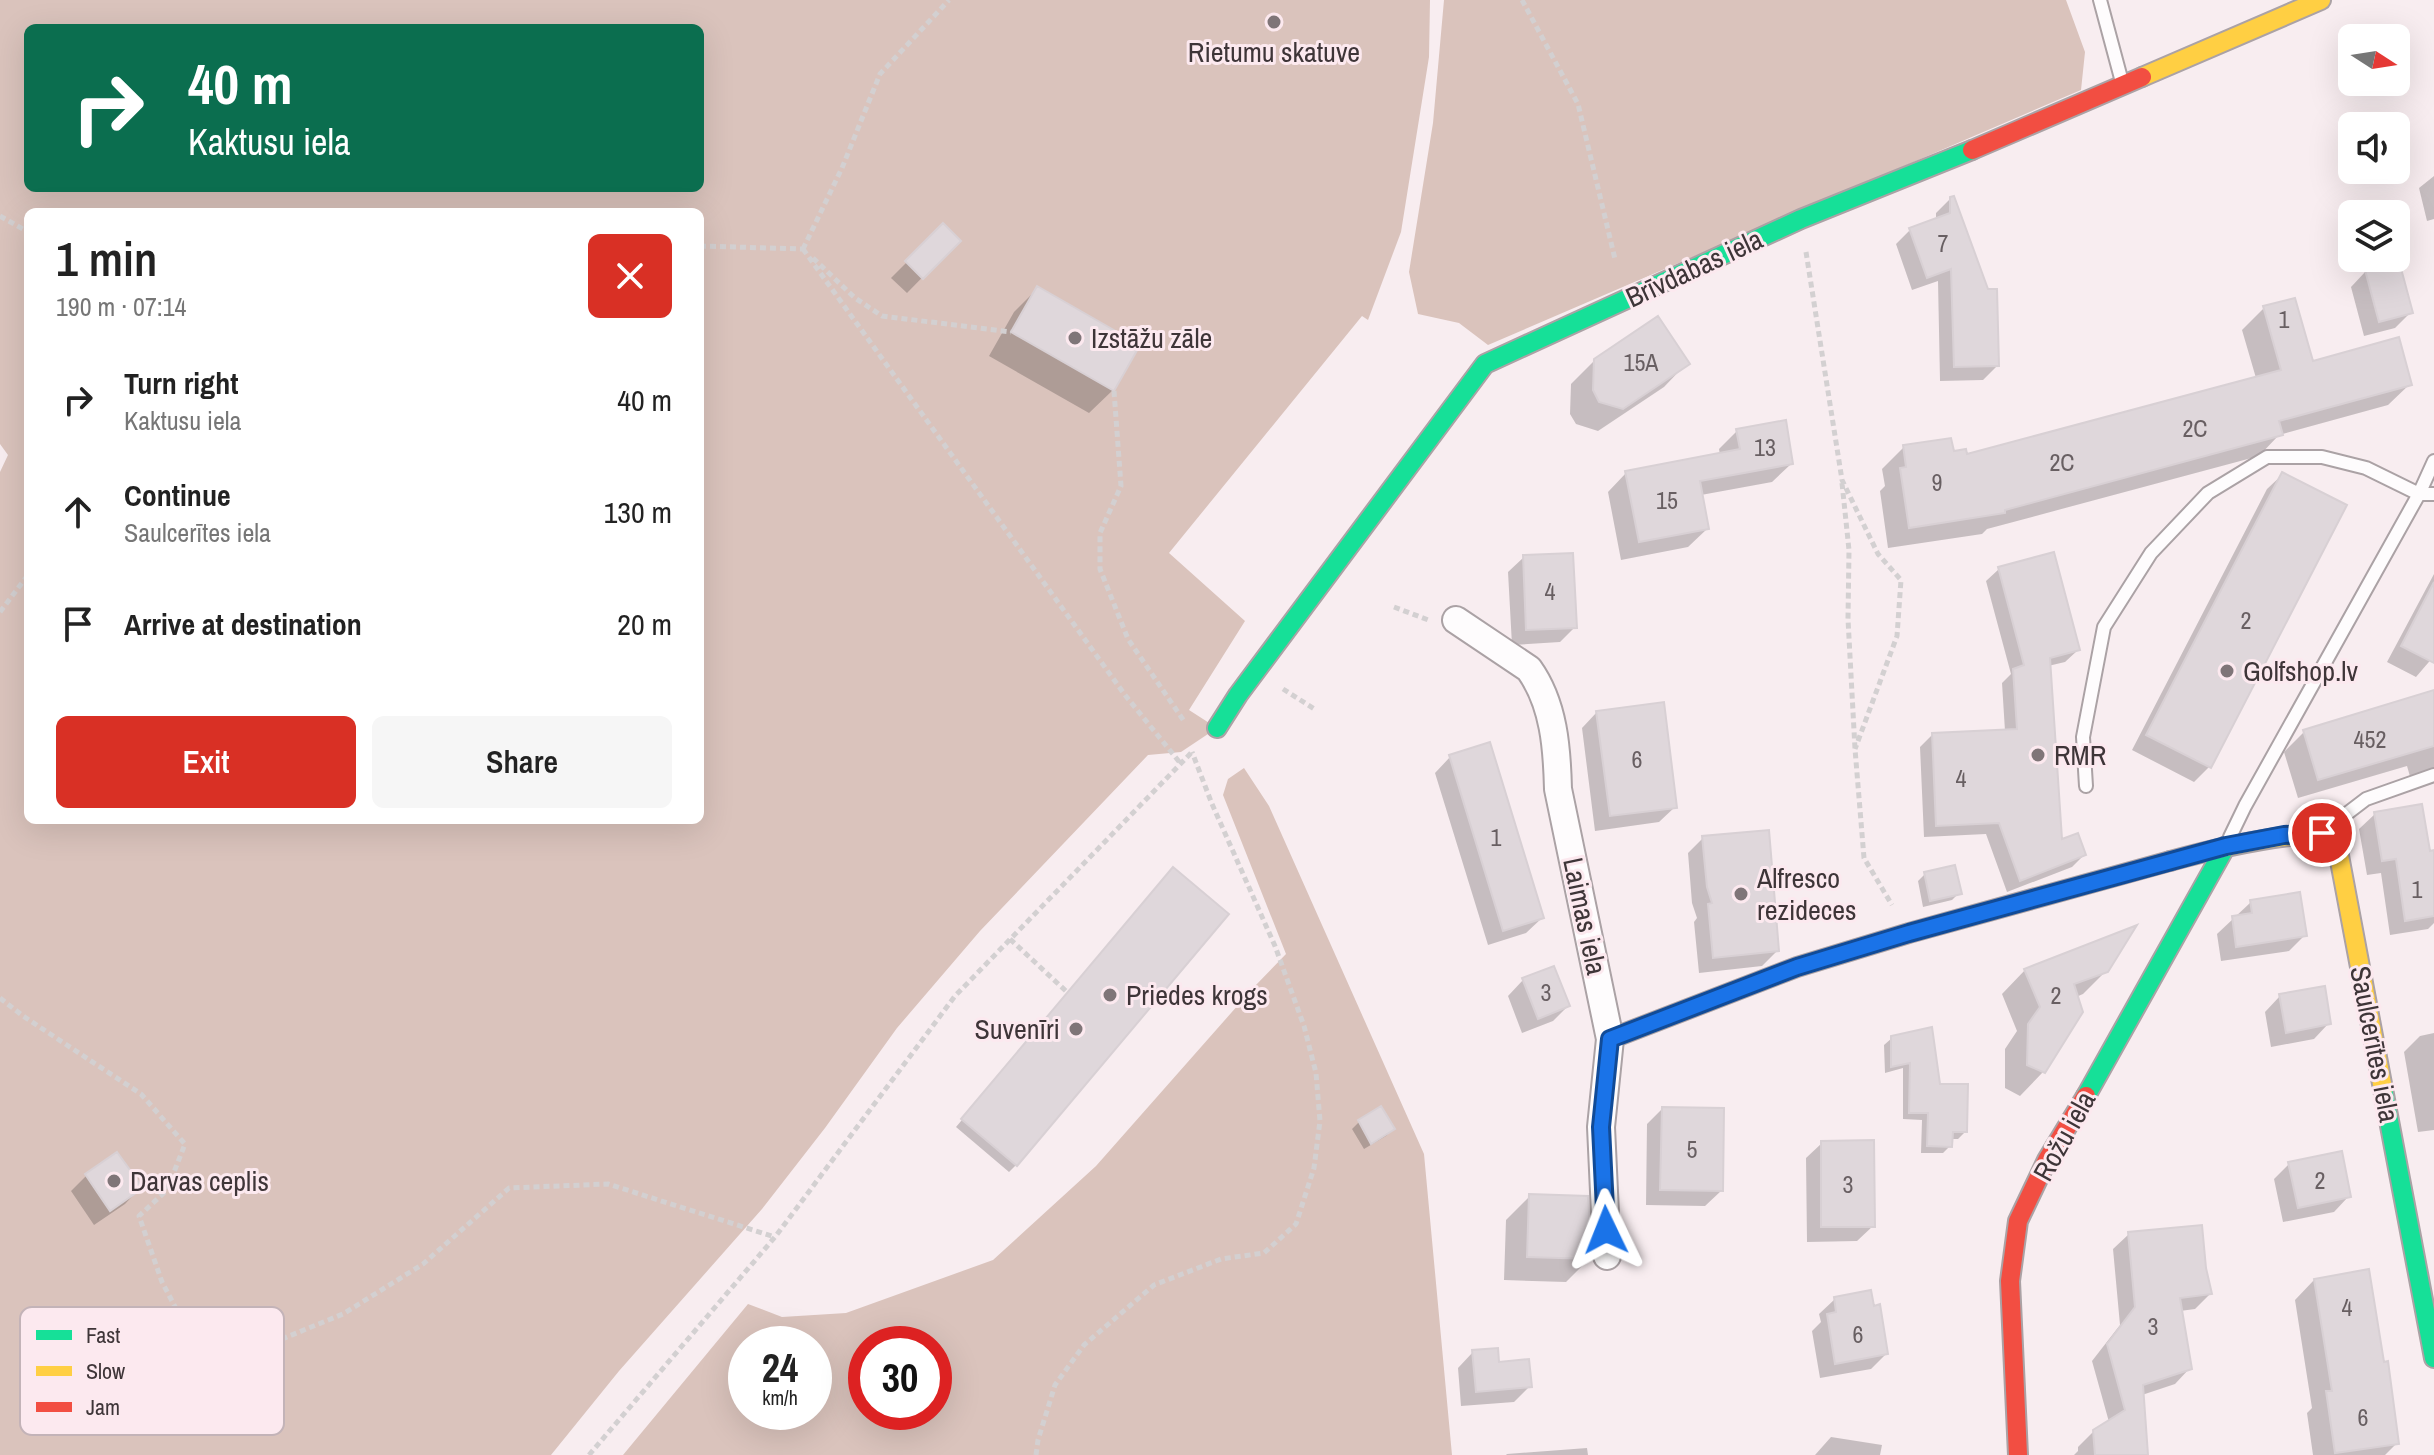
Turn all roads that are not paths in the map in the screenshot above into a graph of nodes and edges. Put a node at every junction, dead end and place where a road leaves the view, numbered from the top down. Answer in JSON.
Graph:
{"nodes":[{"id":1,"x":2100,"y":0,"type":"edge"},
{"id":2,"x":2321,"y":0,"type":"edge"},
{"id":3,"x":2123,"y":85,"type":"junction"},
{"id":4,"x":2434,"y":461,"type":"edge"},
{"id":5,"x":2419,"y":494,"type":"junction"},
{"id":6,"x":2434,"y":494,"type":"edge"},
{"id":7,"x":1456,"y":620,"type":"dead end"},
{"id":8,"x":1217,"y":728,"type":"road end"},
{"id":9,"x":2434,"y":775,"type":"edge"},
{"id":10,"x":2086,"y":786,"type":"dead end"},
{"id":11,"x":2322,"y":833,"type":"junction"},
{"id":12,"x":2226,"y":846,"type":"junction"},
{"id":13,"x":1610,"y":1039,"type":"junction"},
{"id":14,"x":1607,"y":1256,"type":"dead end"},
{"id":15,"x":2434,"y":1358,"type":"edge"},
{"id":16,"x":2018,"y":1455,"type":"edge"}],
"edges":[{"from":1,"to":3,"type":"lane"},
{"from":2,"to":3,"type":"street","name":"Brīvdabas iela"},
{"from":3,"to":8,"type":"street","name":"Brīvdabas iela"},
{"from":4,"to":5,"type":"lane"},
{"from":5,"to":6,"type":"lane"},
{"from":5,"to":10,"type":"lane"},
{"from":5,"to":12,"type":"lane"},
{"from":7,"to":13,"type":"street","name":"Laimas iela"},
{"from":9,"to":11,"type":"lane"},
{"from":11,"to":12,"type":"street"},
{"from":11,"to":15,"type":"street","name":"Saulcerītes iela"},
{"from":12,"to":13,"type":"street"},
{"from":12,"to":16,"type":"street","name":"Rožu iela"},
{"from":13,"to":14,"type":"street","name":"Laimas iela"}]}
